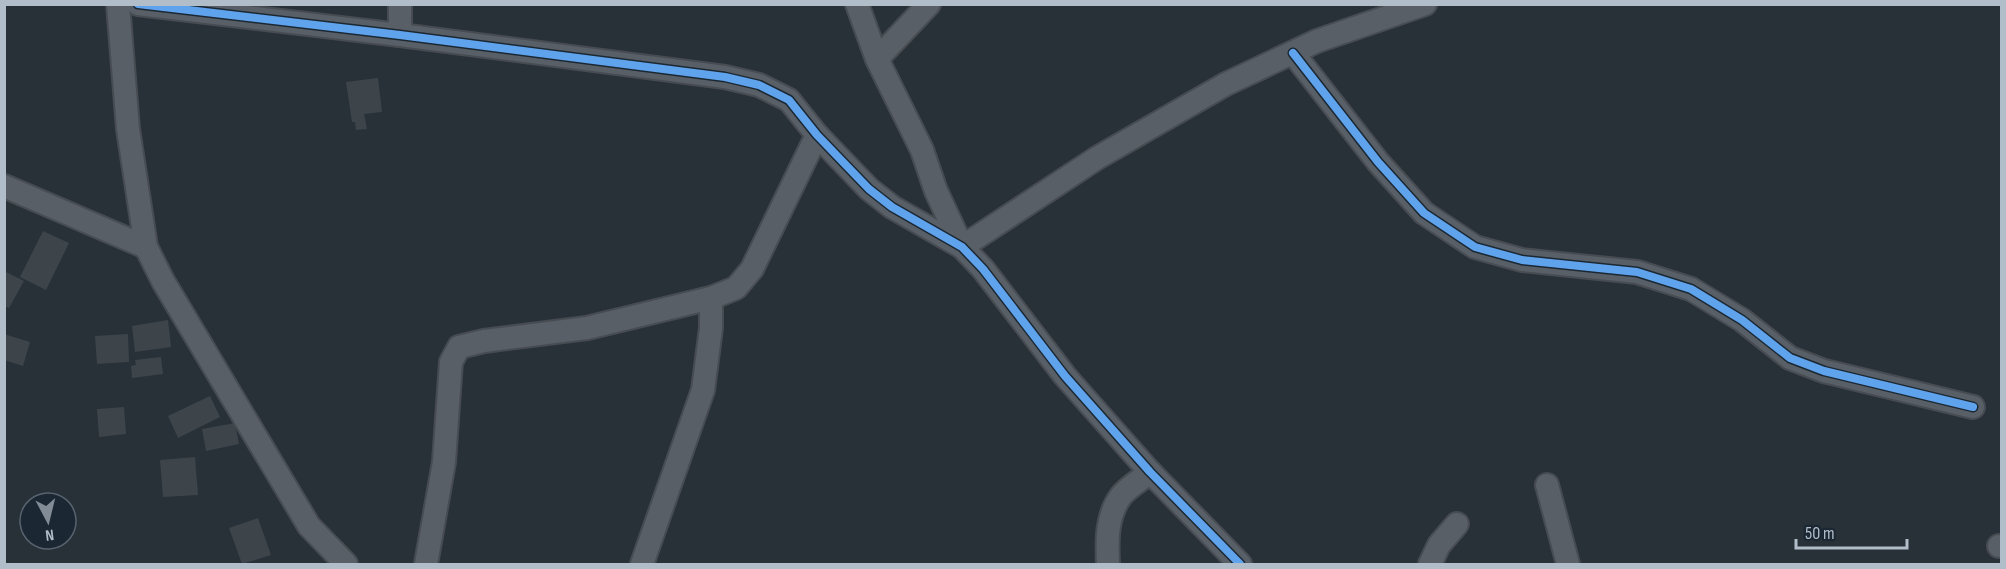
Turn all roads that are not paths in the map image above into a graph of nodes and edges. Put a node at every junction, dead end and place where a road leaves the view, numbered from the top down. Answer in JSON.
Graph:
{"nodes":[{"id":1,"x":118,"y":4,"type":"edge"},
{"id":2,"x":138,"y":4,"type":"edge"},
{"id":3,"x":400,"y":4,"type":"edge"},
{"id":4,"x":857,"y":4,"type":"edge"},
{"id":5,"x":929,"y":4,"type":"edge"},
{"id":6,"x":1425,"y":4,"type":"edge"},
{"id":7,"x":1397,"y":9,"type":"edge"},
{"id":8,"x":400,"y":35,"type":"junction"},
{"id":9,"x":1293,"y":53,"type":"junction"},
{"id":10,"x":877,"y":59,"type":"junction"},
{"id":11,"x":817,"y":135,"type":"junction"},
{"id":12,"x":4,"y":186,"type":"edge"},
{"id":13,"x":146,"y":247,"type":"junction"},
{"id":14,"x":962,"y":247,"type":"junction"},
{"id":15,"x":711,"y":297,"type":"junction"},
{"id":16,"x":1972,"y":407,"type":"dead end"},
{"id":17,"x":1150,"y":472,"type":"junction"},
{"id":18,"x":1546,"y":485,"type":"dead end"},
{"id":19,"x":1457,"y":524,"type":"dead end"},
{"id":20,"x":346,"y":564,"type":"edge"},
{"id":21,"x":426,"y":564,"type":"edge"},
{"id":22,"x":642,"y":564,"type":"edge"},
{"id":23,"x":1108,"y":564,"type":"edge"},
{"id":24,"x":1240,"y":564,"type":"edge"},
{"id":25,"x":1430,"y":564,"type":"edge"},
{"id":26,"x":1568,"y":564,"type":"edge"}],
"edges":[{"from":1,"to":13,"type":"street"},
{"from":2,"to":8,"type":"street"},
{"from":3,"to":8,"type":"street"},
{"from":4,"to":10,"type":"street"},
{"from":5,"to":10,"type":"street"},
{"from":6,"to":7,"type":"street"},
{"from":7,"to":9,"type":"street"},
{"from":8,"to":11,"type":"street"},
{"from":9,"to":14,"type":"street"},
{"from":9,"to":16,"type":"street"},
{"from":10,"to":14,"type":"street"},
{"from":11,"to":14,"type":"street"},
{"from":11,"to":15,"type":"street"},
{"from":12,"to":13,"type":"street"},
{"from":13,"to":20,"type":"street"},
{"from":14,"to":17,"type":"street"},
{"from":15,"to":21,"type":"street"},
{"from":15,"to":22,"type":"street"},
{"from":17,"to":23,"type":"street"},
{"from":17,"to":24,"type":"street"},
{"from":18,"to":26,"type":"street"},
{"from":19,"to":25,"type":"street"}]}
